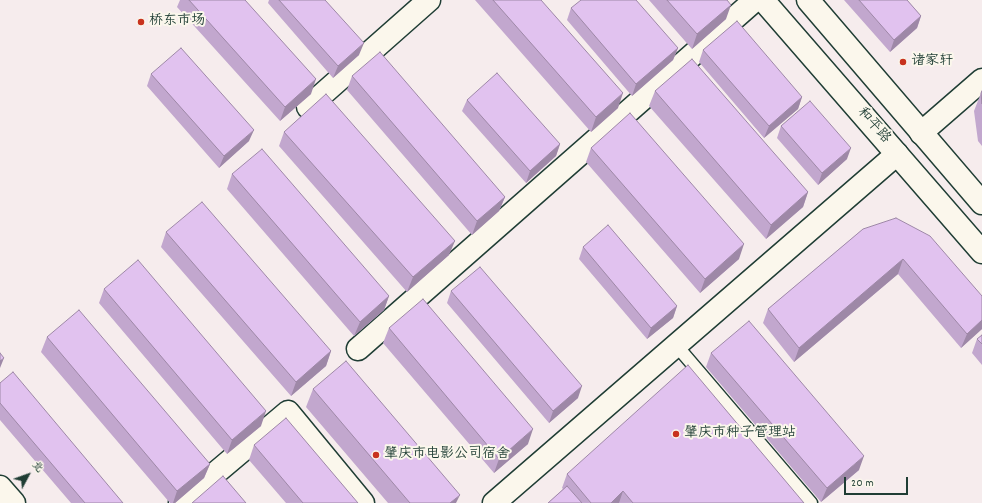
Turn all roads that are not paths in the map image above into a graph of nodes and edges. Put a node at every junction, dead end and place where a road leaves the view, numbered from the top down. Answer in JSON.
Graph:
{"nodes":[{"id":1,"x":429,"y":0,"type":"edge"},
{"id":2,"x":755,"y":0,"type":"edge"},
{"id":3,"x":763,"y":0,"type":"edge"},
{"id":4,"x":808,"y":0,"type":"edge"},
{"id":5,"x":982,"y":80,"type":"edge"},
{"id":6,"x":308,"y":107,"type":"dead end"},
{"id":7,"x":921,"y":133,"type":"junction"},
{"id":8,"x":897,"y":154,"type":"junction"},
{"id":9,"x":982,"y":203,"type":"edge"},
{"id":10,"x":982,"y":252,"type":"edge"},
{"id":11,"x":676,"y":345,"type":"junction"},
{"id":12,"x":358,"y":349,"type":"dead end"},
{"id":13,"x":0,"y":487,"type":"edge"},
{"id":14,"x":14,"y":503,"type":"edge"},
{"id":15,"x":180,"y":503,"type":"edge"},
{"id":16,"x":363,"y":503,"type":"edge"},
{"id":17,"x":494,"y":503,"type":"edge"},
{"id":18,"x":811,"y":503,"type":"edge"}],
"edges":[{"from":1,"to":6,"type":"street"},
{"from":2,"to":12,"type":"street"},
{"from":3,"to":8,"type":"street","name":"和平路"},
{"from":4,"to":7,"type":"street"},
{"from":5,"to":7,"type":"street"},
{"from":7,"to":9,"type":"street"},
{"from":8,"to":10,"type":"street","name":"和平路"},
{"from":8,"to":11,"type":"street"},
{"from":11,"to":17,"type":"street"},
{"from":11,"to":18,"type":"lane"},
{"from":13,"to":14,"type":"street"},
{"from":15,"to":16,"type":"street"}]}
